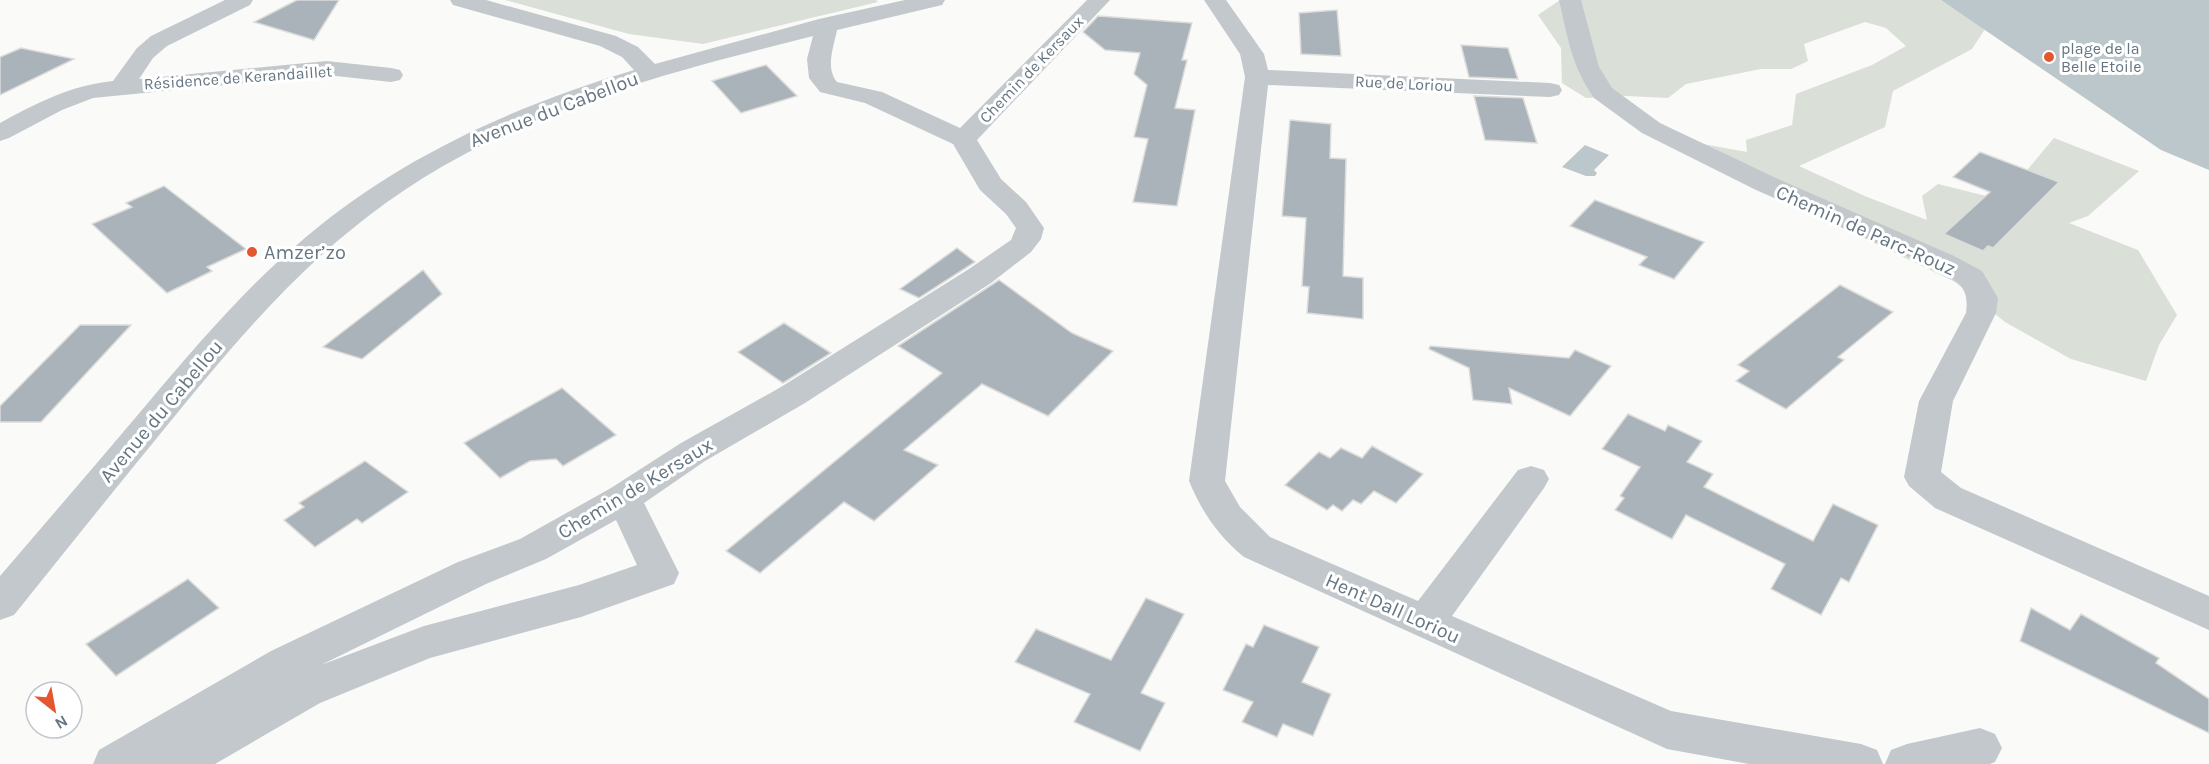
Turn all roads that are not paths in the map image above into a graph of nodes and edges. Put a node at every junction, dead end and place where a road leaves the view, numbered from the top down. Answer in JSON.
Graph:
{"nodes":[{"id":1,"x":242,"y":0,"type":"edge"},
{"id":2,"x":460,"y":0,"type":"edge"},
{"id":3,"x":934,"y":0,"type":"edge"},
{"id":4,"x":1099,"y":0,"type":"edge"},
{"id":5,"x":1215,"y":0,"type":"edge"},
{"id":6,"x":1570,"y":0,"type":"edge"},
{"id":7,"x":827,"y":24,"type":"junction"},
{"id":8,"x":650,"y":72,"type":"junction"},
{"id":9,"x":391,"y":75,"type":"dead end"},
{"id":10,"x":1257,"y":77,"type":"junction"},
{"id":11,"x":122,"y":86,"type":"junction"},
{"id":12,"x":1550,"y":90,"type":"dead end"},
{"id":13,"x":0,"y":133,"type":"edge"},
{"id":14,"x":963,"y":139,"type":"junction"},
{"id":15,"x":1531,"y":479,"type":"dead end"},
{"id":16,"x":624,"y":498,"type":"junction"},
{"id":17,"x":0,"y":604,"type":"edge"},
{"id":18,"x":2209,"y":614,"type":"edge"},
{"id":19,"x":1425,"y":622,"type":"junction"},
{"id":20,"x":1980,"y":748,"type":"dead end"},
{"id":21,"x":115,"y":764,"type":"edge"},
{"id":22,"x":175,"y":764,"type":"edge"},
{"id":23,"x":1861,"y":764,"type":"edge"},
{"id":24,"x":1907,"y":764,"type":"edge"}],
"edges":[{"from":1,"to":11,"type":"street","name":"Résidence de Kerandaillet"},
{"from":2,"to":8,"type":"street"},
{"from":3,"to":7,"type":"street","name":"Avenue du Cabellou"},
{"from":4,"to":14,"type":"street","name":"Chemin de Kersaux"},
{"from":5,"to":10,"type":"street"},
{"from":6,"to":18,"type":"street","name":"Chemin de Parc-Rouz"},
{"from":7,"to":8,"type":"street","name":"Avenue du Cabellou"},
{"from":7,"to":14,"type":"street","name":"Chemin de Kersaux"},
{"from":8,"to":17,"type":"street","name":"Avenue du Cabellou"},
{"from":9,"to":11,"type":"street","name":"Résidence de Kerandaillet"},
{"from":10,"to":12,"type":"street","name":"Rue de Loriou"},
{"from":10,"to":19,"type":"street","name":"Hent Dall Loriou"},
{"from":11,"to":13,"type":"street","name":"Résidence de Kerandaillet"},
{"from":14,"to":16,"type":"street","name":"Chemin de Kersaux"},
{"from":15,"to":19,"type":"street"},
{"from":16,"to":21,"type":"street","name":"Chemin de Kersaux"},
{"from":16,"to":22,"type":"street"},
{"from":19,"to":23,"type":"street","name":"Hent Dall Loriou"},
{"from":20,"to":24,"type":"street"}]}
